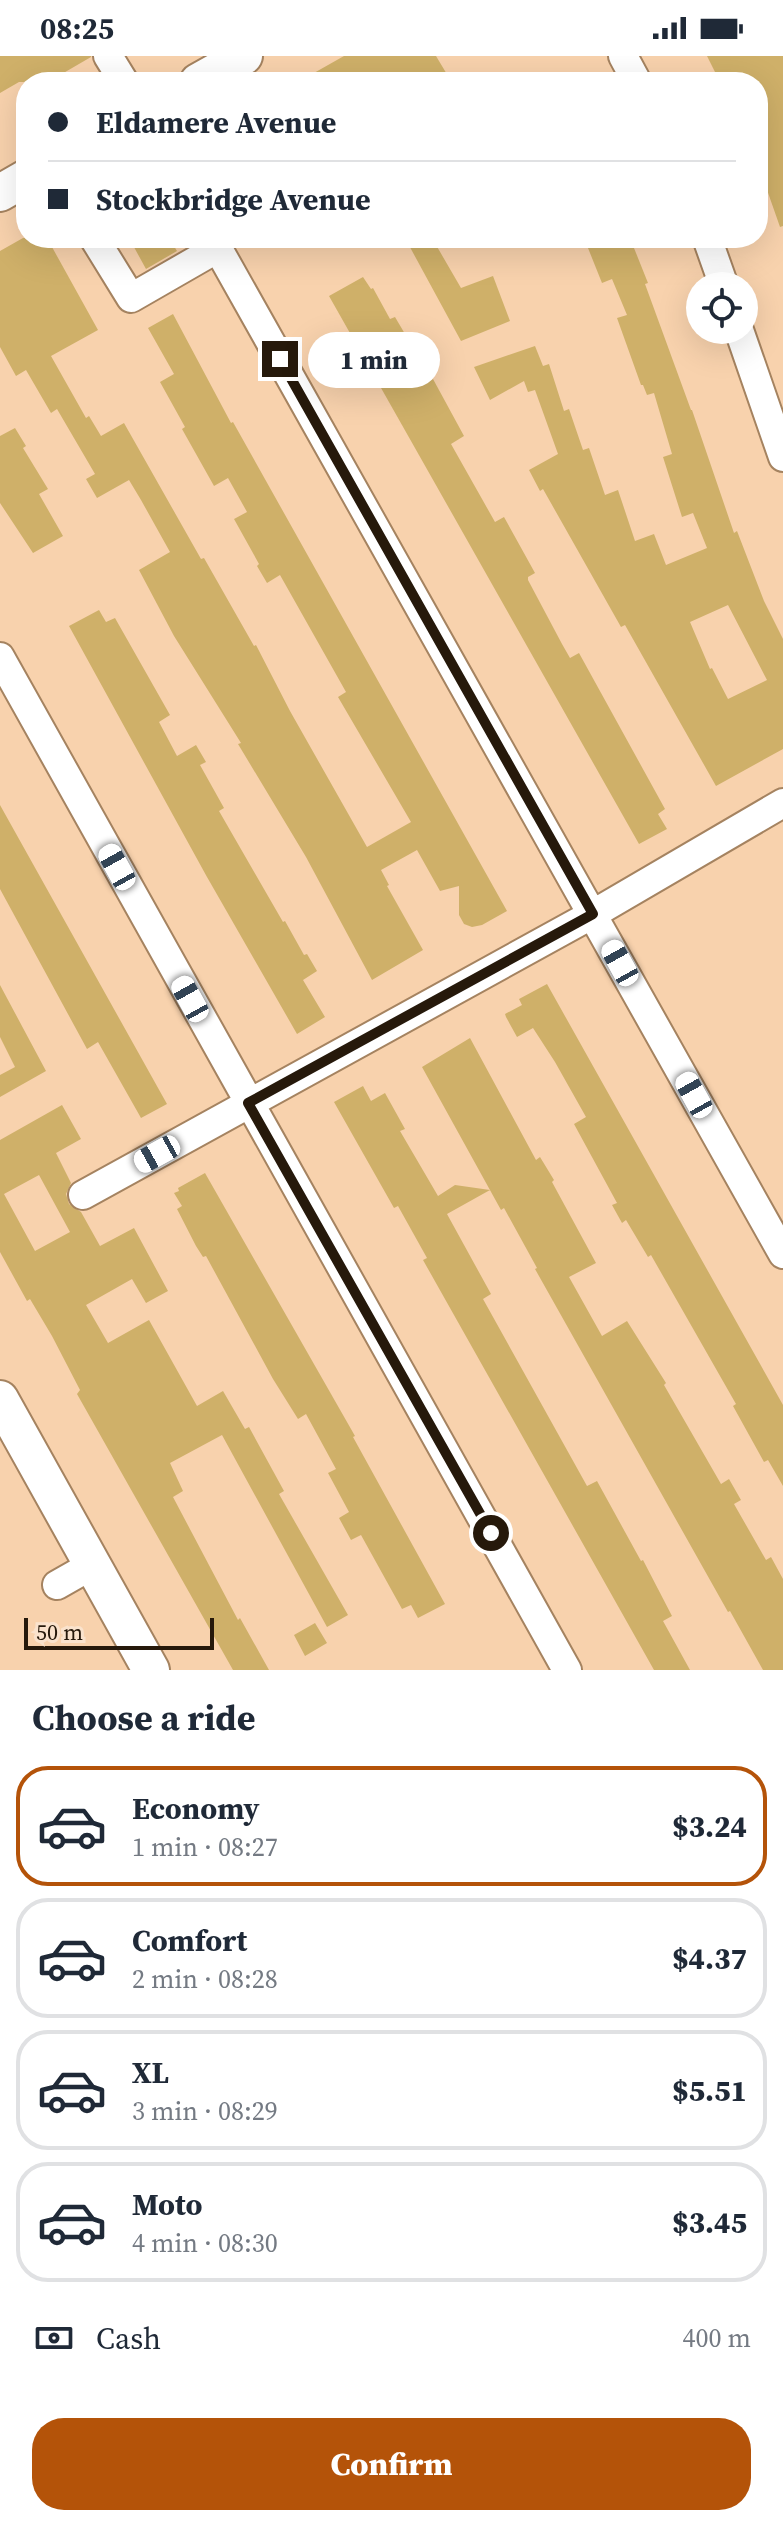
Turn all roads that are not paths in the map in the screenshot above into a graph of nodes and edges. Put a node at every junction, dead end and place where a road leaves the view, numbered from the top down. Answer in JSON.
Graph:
{"nodes":[{"id":1,"x":244,"y":56,"type":"edge"},
{"id":2,"x":216,"y":72,"type":"edge"},
{"id":3,"x":100,"y":248,"type":"edge"},
{"id":4,"x":207,"y":248,"type":"edge"},
{"id":5,"x":218,"y":248,"type":"edge"},
{"id":6,"x":711,"y":248,"type":"edge"},
{"id":7,"x":719,"y":272,"type":"edge"},
{"id":8,"x":744,"y":344,"type":"edge"},
{"id":9,"x":783,"y":457,"type":"edge"},
{"id":10,"x":0,"y":657,"type":"edge"},
{"id":11,"x":783,"y":803,"type":"edge"},
{"id":12,"x":593,"y":914,"type":"junction"},
{"id":13,"x":248,"y":1103,"type":"junction"},
{"id":14,"x":83,"y":1195,"type":"dead end"},
{"id":15,"x":783,"y":1254,"type":"edge"},
{"id":16,"x":0,"y":1399,"type":"edge"},
{"id":17,"x":9,"y":1436,"type":"edge"},
{"id":18,"x":94,"y":1564,"type":"junction"},
{"id":19,"x":57,"y":1585,"type":"dead end"},
{"id":20,"x":151,"y":1670,"type":"edge"},
{"id":21,"x":567,"y":1670,"type":"edge"}],
"edges":[{"from":1,"to":2,"type":"main road"},
{"from":3,"to":4,"type":"street"},
{"from":5,"to":12,"type":"street"},
{"from":6,"to":7,"type":"street"},
{"from":8,"to":9,"type":"street"},
{"from":10,"to":13,"type":"street"},
{"from":11,"to":12,"type":"street"},
{"from":12,"to":13,"type":"street"},
{"from":12,"to":15,"type":"street"},
{"from":13,"to":14,"type":"street"},
{"from":13,"to":21,"type":"street"},
{"from":16,"to":17,"type":"main road"},
{"from":17,"to":18,"type":"main road"},
{"from":18,"to":19,"type":"street"},
{"from":18,"to":20,"type":"main road"}]}
